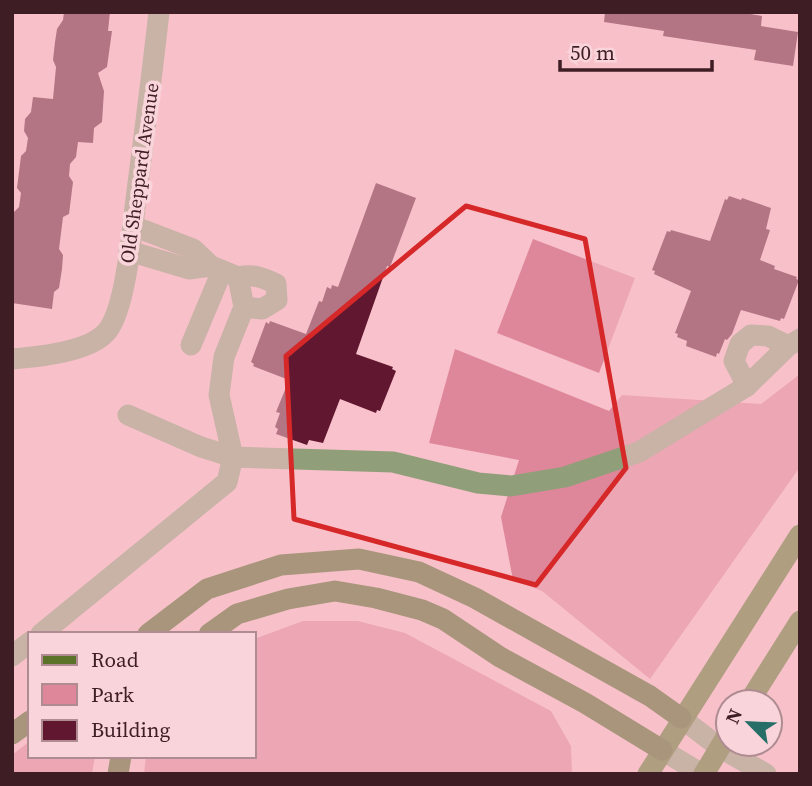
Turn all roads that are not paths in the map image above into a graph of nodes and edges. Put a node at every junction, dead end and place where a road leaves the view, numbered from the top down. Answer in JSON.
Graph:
{"nodes":[{"id":1,"x":159,"y":12,"type":"edge"},
{"id":2,"x":133,"y":226,"type":"junction"},
{"id":3,"x":129,"y":251,"type":"junction"},
{"id":4,"x":224,"y":271,"type":"junction"},
{"id":5,"x":244,"y":307,"type":"junction"},
{"id":6,"x":794,"y":342,"type":"edge"},
{"id":7,"x":191,"y":345,"type":"dead end"},
{"id":8,"x":12,"y":359,"type":"edge"},
{"id":9,"x":747,"y":386,"type":"junction"},
{"id":10,"x":128,"y":415,"type":"dead end"},
{"id":11,"x":233,"y":457,"type":"junction"},
{"id":12,"x":800,"y":535,"type":"edge"},
{"id":13,"x":800,"y":621,"type":"edge"},
{"id":14,"x":43,"y":632,"type":"edge"},
{"id":15,"x":151,"y":632,"type":"edge"},
{"id":16,"x":212,"y":632,"type":"edge"},
{"id":17,"x":28,"y":644,"type":"edge"},
{"id":18,"x":12,"y":656,"type":"edge"},
{"id":19,"x":758,"y":688,"type":"edge"},
{"id":20,"x":681,"y":718,"type":"junction"},
{"id":21,"x":28,"y":722,"type":"edge"},
{"id":22,"x":12,"y":734,"type":"edge"},
{"id":23,"x":714,"y":735,"type":"edge"},
{"id":24,"x":662,"y":750,"type":"junction"},
{"id":25,"x":714,"y":756,"type":"edge"},
{"id":26,"x":746,"y":758,"type":"edge"},
{"id":27,"x":648,"y":774,"type":"edge"},
{"id":28,"x":703,"y":774,"type":"edge"},
{"id":29,"x":766,"y":774,"type":"edge"}],
"edges":[{"from":1,"to":2,"type":"street","name":"Old Sheppard Avenue"},
{"from":2,"to":3,"type":"street","name":"Old Sheppard Avenue"},
{"from":2,"to":4,"type":"street"},
{"from":3,"to":4,"type":"street"},
{"from":3,"to":8,"type":"street","name":"Old Sheppard Avenue"},
{"from":4,"to":5,"type":"street"},
{"from":4,"to":5,"type":"street"},
{"from":4,"to":7,"type":"street"},
{"from":5,"to":11,"type":"street"},
{"from":6,"to":9,"type":"street"},
{"from":6,"to":9,"type":"street"},
{"from":9,"to":11,"type":"street"},
{"from":10,"to":11,"type":"street"},
{"from":11,"to":14,"type":"street"},
{"from":12,"to":20,"type":"main road"},
{"from":13,"to":19,"type":"main road"},
{"from":15,"to":20,"type":"highway"},
{"from":16,"to":24,"type":"highway"},
{"from":17,"to":18,"type":"street"},
{"from":20,"to":23,"type":"street"},
{"from":20,"to":24,"type":"main road"},
{"from":21,"to":22,"type":"highway"},
{"from":24,"to":27,"type":"main road"},
{"from":24,"to":28,"type":"street"},
{"from":25,"to":28,"type":"main road"},
{"from":26,"to":29,"type":"street"}]}
